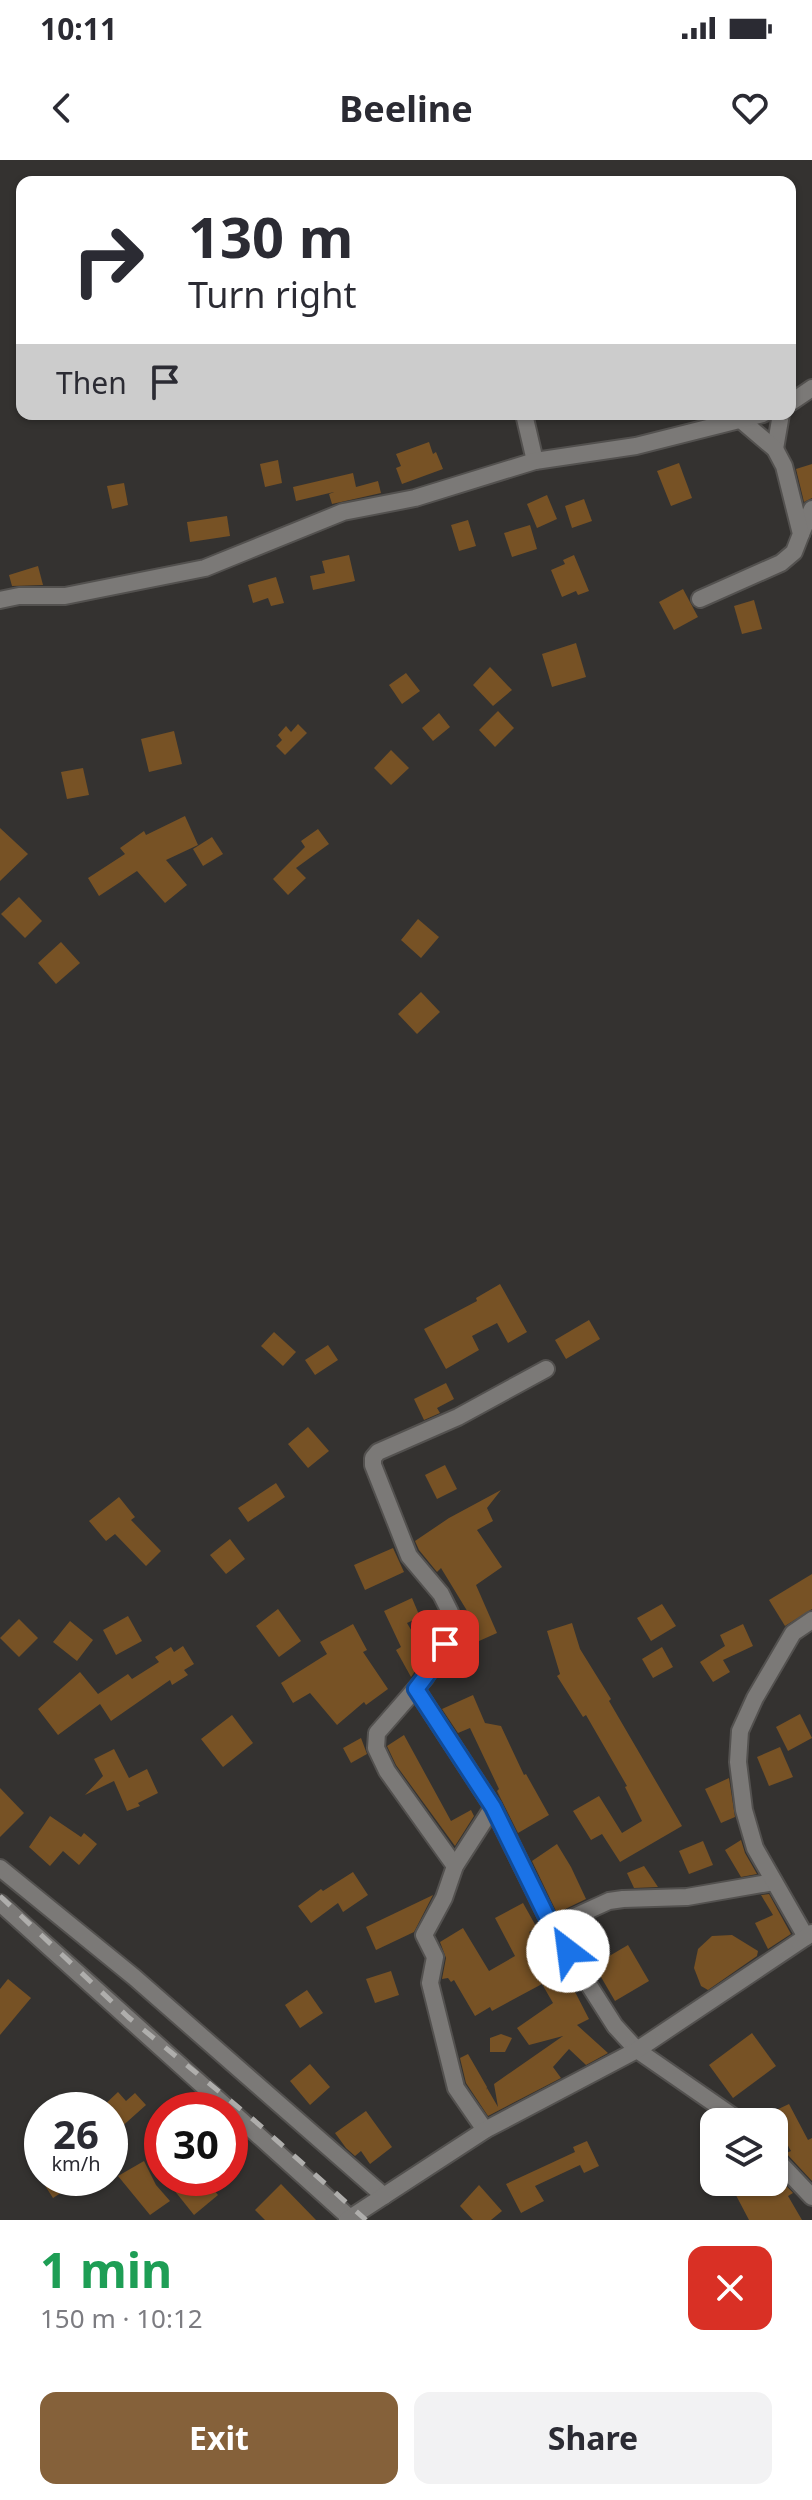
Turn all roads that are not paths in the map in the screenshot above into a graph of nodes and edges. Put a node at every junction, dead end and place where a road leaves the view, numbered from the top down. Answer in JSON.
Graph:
{"nodes":[{"id":1,"x":525,"y":420,"type":"edge"},
{"id":2,"x":745,"y":420,"type":"edge"},
{"id":3,"x":780,"y":420,"type":"edge"},
{"id":4,"x":742,"y":421,"type":"junction"},
{"id":5,"x":775,"y":449,"type":"junction"},
{"id":6,"x":535,"y":461,"type":"junction"},
{"id":7,"x":812,"y":509,"type":"edge"},
{"id":8,"x":801,"y":534,"type":"junction"},
{"id":9,"x":700,"y":599,"type":"dead end"},
{"id":10,"x":0,"y":600,"type":"edge"},
{"id":11,"x":546,"y":1369,"type":"dead end"},
{"id":12,"x":812,"y":1620,"type":"edge"},
{"id":13,"x":416,"y":1689,"type":"junction"},
{"id":14,"x":493,"y":1807,"type":"junction"},
{"id":15,"x":455,"y":1866,"type":"junction"},
{"id":16,"x":0,"y":1868,"type":"edge"},
{"id":17,"x":774,"y":1882,"type":"junction"},
{"id":18,"x":0,"y":1903,"type":"edge"},
{"id":19,"x":552,"y":1927,"type":"junction"},
{"id":20,"x":809,"y":1935,"type":"edge"},
{"id":21,"x":637,"y":2050,"type":"junction"},
{"id":22,"x":721,"y":2108,"type":"edge"},
{"id":23,"x":485,"y":2130,"type":"junction"},
{"id":24,"x":788,"y":2172,"type":"edge"},
{"id":25,"x":384,"y":2196,"type":"junction"},
{"id":26,"x":812,"y":2197,"type":"edge"},
{"id":27,"x":348,"y":2219,"type":"edge"}],
"edges":[{"from":1,"to":6,"type":"street"},
{"from":2,"to":4,"type":"street"},
{"from":3,"to":5,"type":"street"},
{"from":4,"to":5,"type":"street"},
{"from":4,"to":6,"type":"street"},
{"from":5,"to":8,"type":"street"},
{"from":6,"to":10,"type":"street"},
{"from":7,"to":8,"type":"street"},
{"from":8,"to":9,"type":"street"},
{"from":11,"to":13,"type":"street"},
{"from":12,"to":17,"type":"street"},
{"from":13,"to":14,"type":"street"},
{"from":13,"to":15,"type":"street"},
{"from":14,"to":15,"type":"street"},
{"from":14,"to":19,"type":"street"},
{"from":15,"to":23,"type":"street"},
{"from":16,"to":25,"type":"street"},
{"from":17,"to":19,"type":"street"},
{"from":17,"to":20,"type":"street"},
{"from":18,"to":27,"type":"street"},
{"from":19,"to":21,"type":"street"},
{"from":20,"to":21,"type":"street"},
{"from":21,"to":22,"type":"street"},
{"from":21,"to":23,"type":"street"},
{"from":23,"to":25,"type":"street"},
{"from":24,"to":26,"type":"street"},
{"from":25,"to":27,"type":"street"}]}
